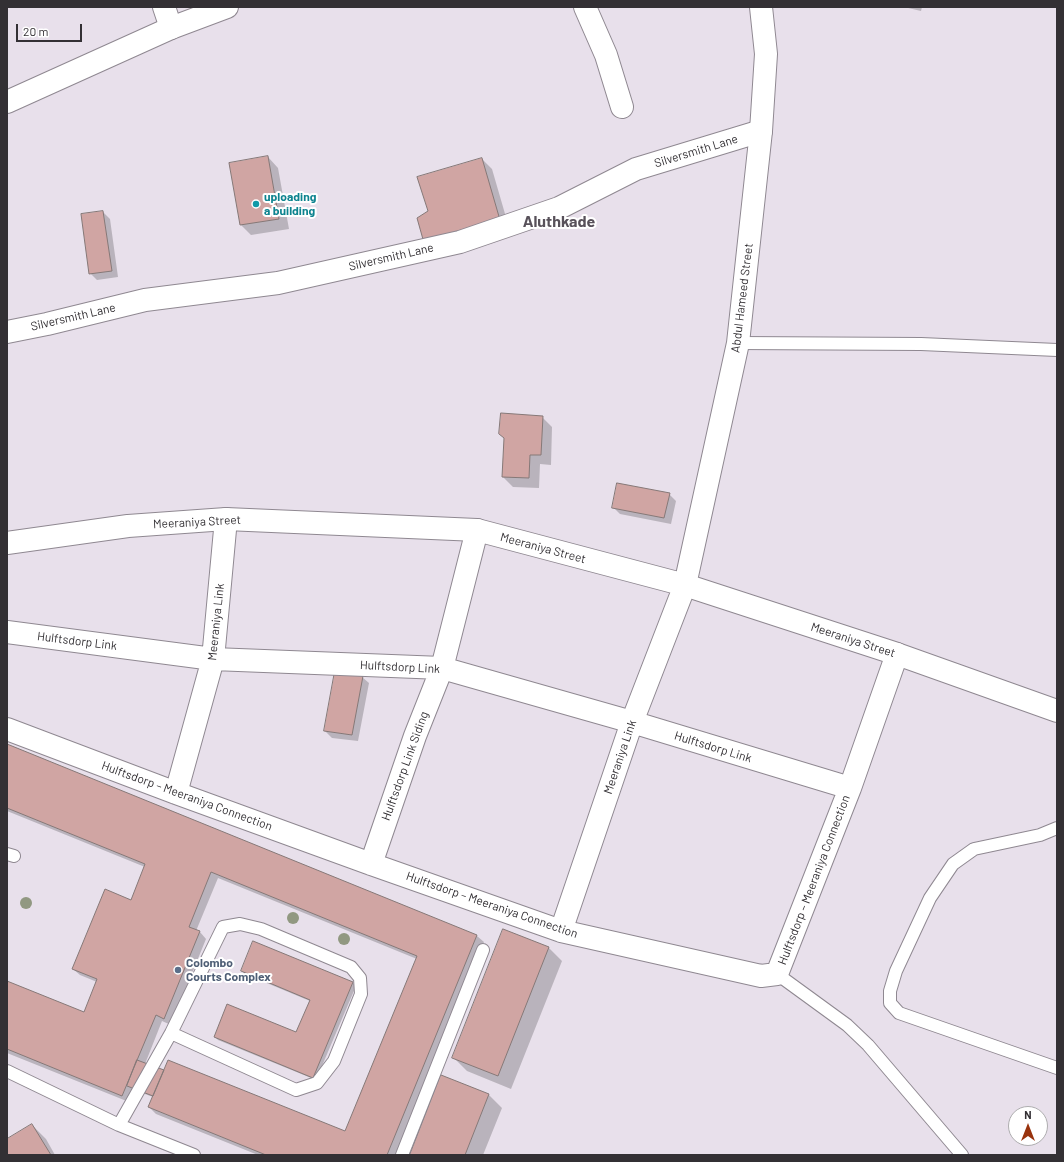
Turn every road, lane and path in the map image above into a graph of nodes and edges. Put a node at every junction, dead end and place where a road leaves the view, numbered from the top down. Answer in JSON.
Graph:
{"nodes":[{"id":1,"x":164,"y":7,"type":"edge"},
{"id":2,"x":227,"y":7,"type":"edge"},
{"id":3,"x":585,"y":7,"type":"edge"},
{"id":4,"x":761,"y":7,"type":"edge"},
{"id":5,"x":171,"y":28,"type":"junction"},
{"id":6,"x":7,"y":102,"type":"edge"},
{"id":7,"x":622,"y":107,"type":"dead end"},
{"id":8,"x":761,"y":131,"type":"junction"},
{"id":9,"x":7,"y":332,"type":"edge"},
{"id":10,"x":738,"y":343,"type":"junction"},
{"id":11,"x":1057,"y":350,"type":"edge"},
{"id":12,"x":226,"y":519,"type":"junction"},
{"id":13,"x":477,"y":530,"type":"junction"},
{"id":14,"x":7,"y":543,"type":"edge"},
{"id":15,"x":685,"y":585,"type":"junction"},
{"id":16,"x":7,"y":632,"type":"edge"},
{"id":17,"x":897,"y":654,"type":"junction"},
{"id":18,"x":213,"y":658,"type":"junction"},
{"id":19,"x":442,"y":668,"type":"junction"},
{"id":20,"x":1057,"y":711,"type":"edge"},
{"id":21,"x":632,"y":722,"type":"junction"},
{"id":22,"x":7,"y":729,"type":"edge"},
{"id":23,"x":850,"y":788,"type":"junction"},
{"id":24,"x":176,"y":793,"type":"junction"},
{"id":25,"x":1057,"y":828,"type":"edge"},
{"id":26,"x":371,"y":864,"type":"junction"},
{"id":27,"x":561,"y":931,"type":"junction"},
{"id":28,"x":483,"y":950,"type":"dead end"},
{"id":29,"x":777,"y":974,"type":"junction"},
{"id":30,"x":171,"y":1033,"type":"junction"},
{"id":31,"x":1057,"y":1068,"type":"edge"},
{"id":32,"x":7,"y":1071,"type":"edge"},
{"id":33,"x":118,"y":1125,"type":"junction"},
{"id":34,"x":194,"y":1155,"type":"edge"},
{"id":35,"x":402,"y":1155,"type":"edge"},
{"id":36,"x":962,"y":1155,"type":"edge"}],
"edges":[{"from":1,"to":5,"type":"street"},
{"from":2,"to":5,"type":"street"},
{"from":3,"to":7,"type":"street"},
{"from":4,"to":8,"type":"street","name":"Abdul Hameed Street"},
{"from":5,"to":6,"type":"street"},
{"from":8,"to":9,"type":"street","name":"Silversmith Lane"},
{"from":8,"to":10,"type":"street","name":"Abdul Hameed Street"},
{"from":10,"to":11,"type":"lane"},
{"from":10,"to":15,"type":"street","name":"Abdul Hameed Street"},
{"from":12,"to":13,"type":"street","name":"Meeraniya Street"},
{"from":12,"to":14,"type":"street","name":"Meeraniya Street"},
{"from":12,"to":18,"type":"street","name":"Meeraniya Link"},
{"from":13,"to":15,"type":"street","name":"Meeraniya Street"},
{"from":13,"to":19,"type":"street","name":"Hulftsdorp Link Siding"},
{"from":15,"to":17,"type":"street","name":"Meeraniya Street"},
{"from":15,"to":21,"type":"street","name":"Meeraniya Link"},
{"from":16,"to":18,"type":"street","name":"Hulftsdorp Link"},
{"from":17,"to":20,"type":"street","name":"Meeraniya Street"},
{"from":17,"to":23,"type":"street","name":"Hulftsdorp – Meeraniya Connection"},
{"from":18,"to":19,"type":"street","name":"Hulftsdorp Link"},
{"from":18,"to":24,"type":"street","name":"Meeraniya Link"},
{"from":19,"to":21,"type":"street","name":"Hulftsdorp Link"},
{"from":19,"to":26,"type":"street","name":"Hulftsdorp Link Siding"},
{"from":21,"to":23,"type":"street","name":"Hulftsdorp Link"},
{"from":21,"to":27,"type":"street","name":"Meeraniya Link"},
{"from":22,"to":24,"type":"street","name":"Hulftsdorp – Meeraniya Connection"},
{"from":23,"to":29,"type":"street","name":"Hulftsdorp – Meeraniya Connection"},
{"from":24,"to":26,"type":"street","name":"Hulftsdorp – Meeraniya Connection"},
{"from":25,"to":31,"type":"lane"},
{"from":26,"to":27,"type":"street","name":"Hulftsdorp – Meeraniya Connection"},
{"from":27,"to":29,"type":"street","name":"Hulftsdorp – Meeraniya Connection"},
{"from":28,"to":35,"type":"lane"},
{"from":29,"to":36,"type":"lane"},
{"from":30,"to":30,"type":"lane"},
{"from":30,"to":33,"type":"lane"},
{"from":32,"to":33,"type":"lane"},
{"from":33,"to":34,"type":"lane"}]}
